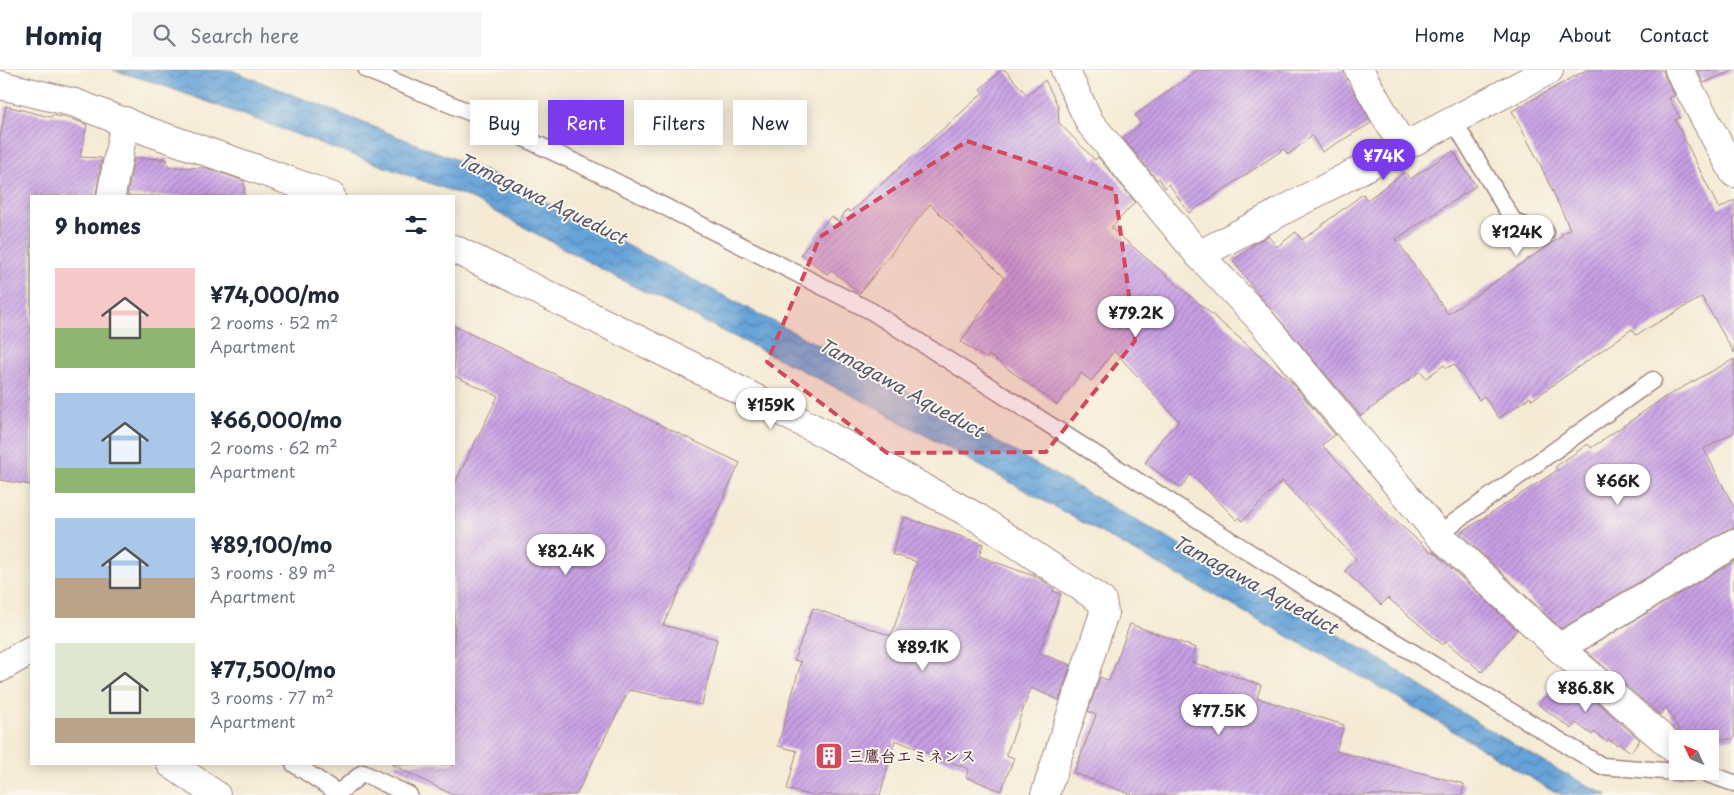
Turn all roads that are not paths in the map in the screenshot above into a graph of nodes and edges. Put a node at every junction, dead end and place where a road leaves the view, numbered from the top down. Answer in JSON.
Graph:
{"nodes":[{"id":1,"x":367,"y":70,"type":"edge"},
{"id":2,"x":1065,"y":70,"type":"edge"},
{"id":3,"x":1359,"y":70,"type":"edge"},
{"id":4,"x":1549,"y":70,"type":"edge"},
{"id":5,"x":1679,"y":70,"type":"edge"},
{"id":6,"x":0,"y":85,"type":"edge"},
{"id":7,"x":1453,"y":120,"type":"junction"},
{"id":8,"x":124,"y":121,"type":"junction"},
{"id":9,"x":1403,"y":147,"type":"junction"},
{"id":10,"x":1734,"y":173,"type":"edge"},
{"id":11,"x":294,"y":190,"type":"edge"},
{"id":12,"x":111,"y":195,"type":"edge"},
{"id":13,"x":325,"y":195,"type":"edge"},
{"id":14,"x":1546,"y":233,"type":"dead end"},
{"id":15,"x":455,"y":250,"type":"edge"},
{"id":16,"x":1199,"y":255,"type":"junction"},
{"id":17,"x":1653,"y":380,"type":"dead end"},
{"id":18,"x":1438,"y":534,"type":"junction"},
{"id":19,"x":1734,"y":543,"type":"edge"},
{"id":20,"x":1559,"y":648,"type":"junction"},
{"id":21,"x":30,"y":651,"type":"edge"},
{"id":22,"x":0,"y":668,"type":"edge"},
{"id":23,"x":1669,"y":744,"type":"edge"},
{"id":24,"x":172,"y":765,"type":"edge"},
{"id":25,"x":296,"y":765,"type":"edge"},
{"id":26,"x":1669,"y":771,"type":"edge"},
{"id":27,"x":1719,"y":778,"type":"edge"},
{"id":28,"x":1734,"y":783,"type":"edge"},
{"id":29,"x":216,"y":795,"type":"edge"},
{"id":30,"x":409,"y":795,"type":"edge"},
{"id":31,"x":1045,"y":795,"type":"edge"}],
"edges":[{"from":1,"to":26,"type":"lane"},
{"from":2,"to":16,"type":"street"},
{"from":3,"to":9,"type":"street"},
{"from":4,"to":7,"type":"street"},
{"from":5,"to":10,"type":"street"},
{"from":6,"to":8,"type":"street"},
{"from":7,"to":9,"type":"street"},
{"from":7,"to":14,"type":"lane"},
{"from":8,"to":11,"type":"street"},
{"from":8,"to":12,"type":"street"},
{"from":9,"to":16,"type":"street"},
{"from":11,"to":13,"type":"street"},
{"from":15,"to":31,"type":"street"},
{"from":16,"to":18,"type":"street"},
{"from":17,"to":18,"type":"lane"},
{"from":18,"to":20,"type":"street"},
{"from":19,"to":20,"type":"street"},
{"from":20,"to":23,"type":"street"},
{"from":21,"to":22,"type":"street"},
{"from":24,"to":29,"type":"street"},
{"from":25,"to":30,"type":"lane"},
{"from":27,"to":28,"type":"lane"}]}
